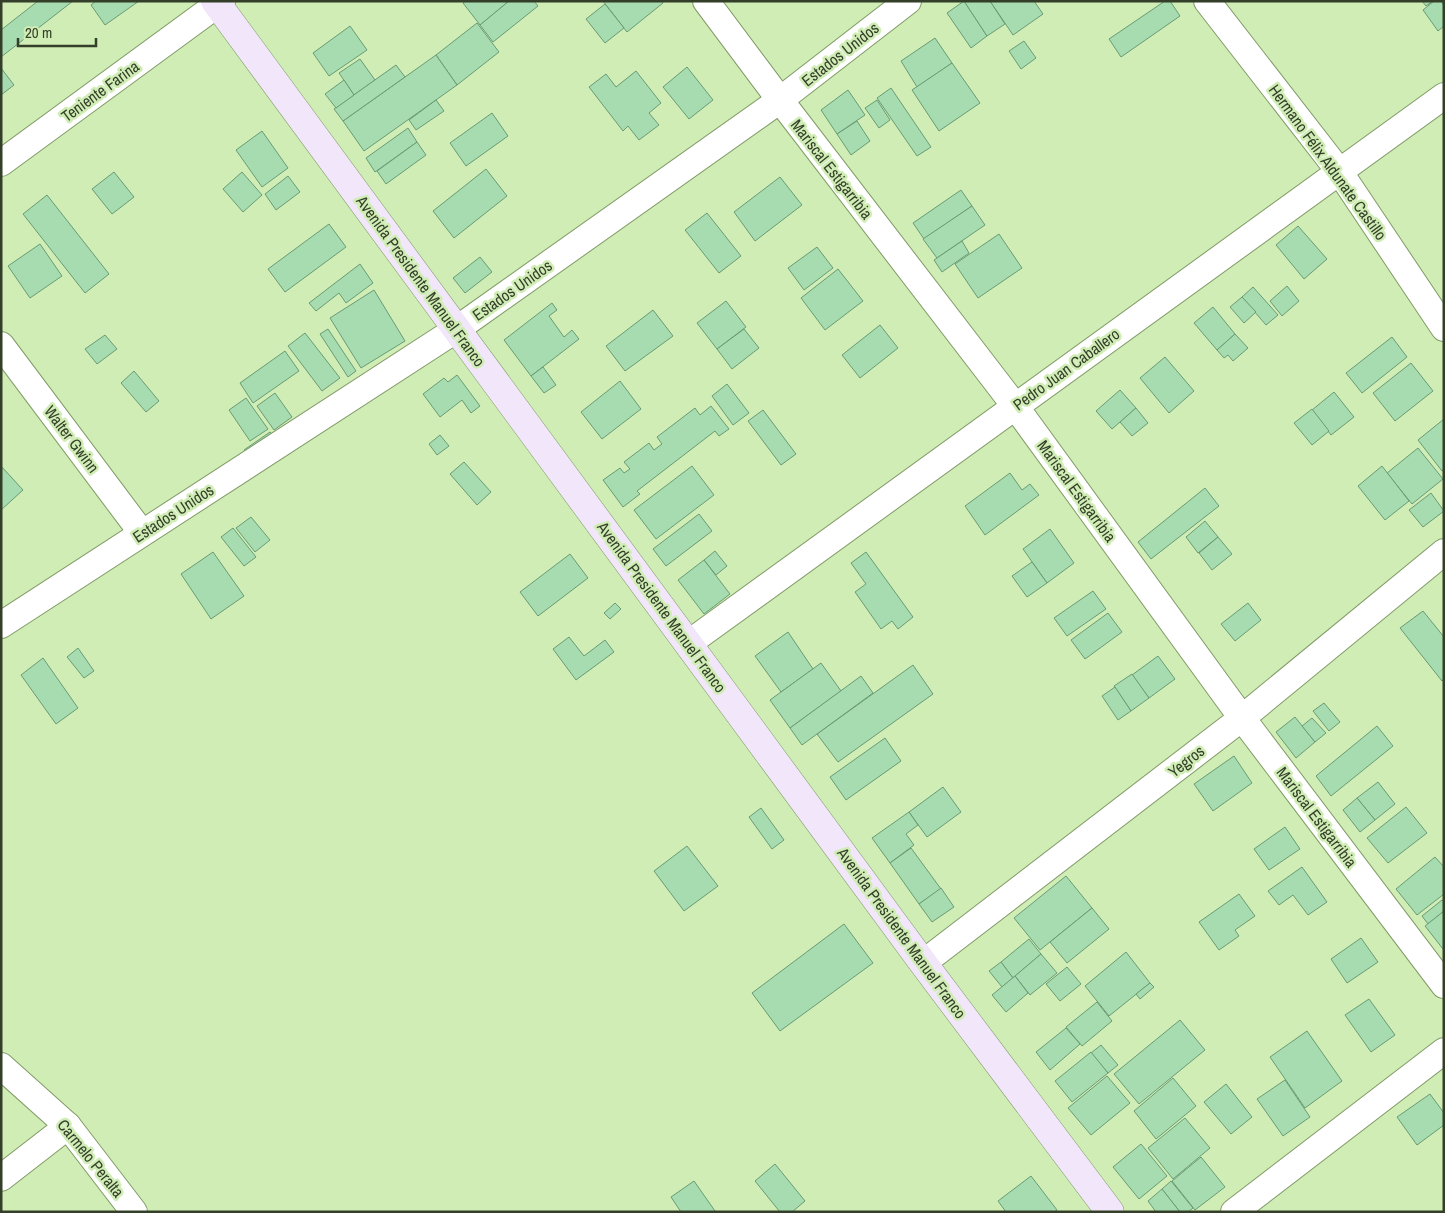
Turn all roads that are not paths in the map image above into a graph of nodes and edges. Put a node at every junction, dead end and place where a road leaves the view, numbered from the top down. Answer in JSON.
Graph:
{"nodes":[{"id":1,"x":706,"y":1,"type":"edge"},
{"id":2,"x":908,"y":1,"type":"edge"},
{"id":3,"x":1207,"y":1,"type":"edge"},
{"id":4,"x":218,"y":2,"type":"edge"},
{"id":5,"x":1444,"y":96,"type":"edge"},
{"id":6,"x":780,"y":100,"type":"junction"},
{"id":7,"x":1,"y":163,"type":"edge"},
{"id":8,"x":1339,"y":171,"type":"junction"},
{"id":9,"x":1444,"y":328,"type":"edge"},
{"id":10,"x":457,"y":329,"type":"junction"},
{"id":11,"x":1,"y":345,"type":"edge"},
{"id":12,"x":1015,"y":406,"type":"junction"},
{"id":13,"x":142,"y":533,"type":"junction"},
{"id":14,"x":1444,"y":552,"type":"edge"},
{"id":15,"x":1,"y":625,"type":"edge"},
{"id":16,"x":689,"y":643,"type":"junction"},
{"id":17,"x":1242,"y":718,"type":"junction"},
{"id":18,"x":923,"y":963,"type":"junction"},
{"id":19,"x":1444,"y":985,"type":"edge"},
{"id":20,"x":1444,"y":1050,"type":"edge"},
{"id":21,"x":1,"y":1066,"type":"edge"},
{"id":22,"x":68,"y":1126,"type":"junction"},
{"id":23,"x":1,"y":1178,"type":"edge"},
{"id":24,"x":134,"y":1212,"type":"edge"},
{"id":25,"x":1110,"y":1212,"type":"edge"},
{"id":26,"x":1234,"y":1212,"type":"edge"}],
"edges":[{"from":1,"to":6,"type":"street","name":"Mariscal Estigarribia"},
{"from":2,"to":6,"type":"street","name":"Estados Unidos"},
{"from":3,"to":8,"type":"street","name":"Hermano Félix Aldunate Castillo"},
{"from":4,"to":7,"type":"street","name":"Teniente Farina"},
{"from":4,"to":10,"type":"main road","name":"Avenida Presidente Manuel Franco"},
{"from":5,"to":8,"type":"street","name":"Pedro Juan Caballero"},
{"from":6,"to":10,"type":"street","name":"Estados Unidos"},
{"from":6,"to":12,"type":"street","name":"Mariscal Estigarribia"},
{"from":8,"to":9,"type":"street","name":"Hermano Félix Aldunate Castillo"},
{"from":8,"to":12,"type":"street","name":"Pedro Juan Caballero"},
{"from":10,"to":13,"type":"street","name":"Estados Unidos"},
{"from":10,"to":16,"type":"main road","name":"Avenida Presidente Manuel Franco"},
{"from":11,"to":13,"type":"street","name":"Walter Gwinn"},
{"from":12,"to":16,"type":"street","name":"Pedro Juan Caballero"},
{"from":12,"to":17,"type":"street","name":"Mariscal Estigarribia"},
{"from":13,"to":15,"type":"street","name":"Estados Unidos"},
{"from":14,"to":17,"type":"street","name":"Yegros"},
{"from":16,"to":18,"type":"main road","name":"Avenida Presidente Manuel Franco"},
{"from":17,"to":18,"type":"street","name":"Yegros"},
{"from":17,"to":19,"type":"street","name":"Mariscal Estigarribia"},
{"from":18,"to":25,"type":"main road","name":"Avenida Presidente Manuel Franco"},
{"from":20,"to":26,"type":"street"},
{"from":21,"to":22,"type":"street","name":"Carmelo Peralta"},
{"from":22,"to":23,"type":"street"},
{"from":22,"to":24,"type":"street","name":"Carmelo Peralta"}]}
